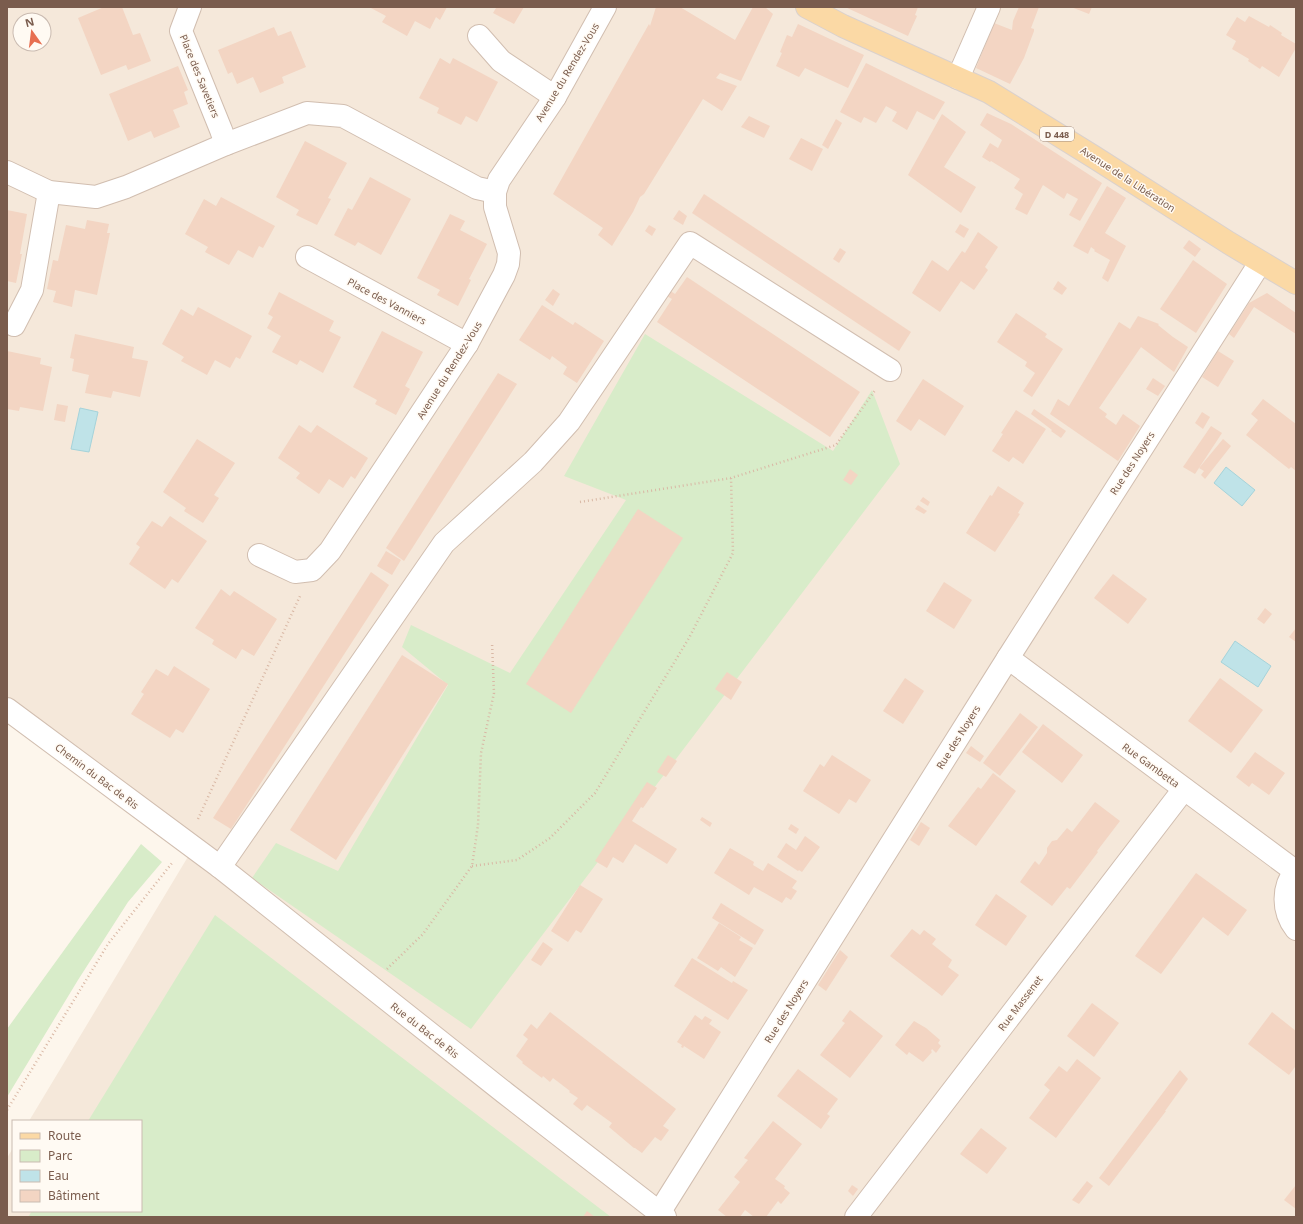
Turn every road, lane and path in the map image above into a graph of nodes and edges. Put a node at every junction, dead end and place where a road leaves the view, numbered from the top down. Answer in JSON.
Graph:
{"nodes":[{"id":1,"x":190,"y":7,"type":"edge"},
{"id":2,"x":606,"y":7,"type":"edge"},
{"id":3,"x":807,"y":7,"type":"edge"},
{"id":4,"x":989,"y":7,"type":"edge"},
{"id":5,"x":479,"y":36,"type":"dead end"},
{"id":6,"x":958,"y":78,"type":"junction"},
{"id":7,"x":555,"y":97,"type":"junction"},
{"id":8,"x":226,"y":144,"type":"junction"},
{"id":9,"x":7,"y":172,"type":"edge"},
{"id":10,"x":49,"y":192,"type":"junction"},
{"id":11,"x":495,"y":192,"type":"junction"},
{"id":12,"x":307,"y":258,"type":"dead end"},
{"id":13,"x":1260,"y":263,"type":"junction"},
{"id":14,"x":1296,"y":283,"type":"edge"},
{"id":15,"x":14,"y":325,"type":"dead end"},
{"id":16,"x":467,"y":344,"type":"junction"},
{"id":17,"x":890,"y":370,"type":"joint"},
{"id":18,"x":731,"y":478,"type":"junction"},
{"id":19,"x":580,"y":502,"type":"dead end"},
{"id":20,"x":259,"y":555,"type":"dead end"},
{"id":21,"x":312,"y":570,"type":"junction"},
{"id":22,"x":492,"y":642,"type":"dead end"},
{"id":23,"x":1008,"y":658,"type":"junction"},
{"id":24,"x":7,"y":709,"type":"edge"},
{"id":25,"x":1184,"y":789,"type":"junction"},
{"id":26,"x":187,"y":842,"type":"junction"},
{"id":27,"x":472,"y":866,"type":"junction"},
{"id":28,"x":220,"y":867,"type":"junction"},
{"id":29,"x":1295,"y":870,"type":"edge"},
{"id":30,"x":1296,"y":929,"type":"edge"},
{"id":31,"x":370,"y":986,"type":"junction"},
{"id":32,"x":7,"y":1110,"type":"edge"},
{"id":33,"x":662,"y":1215,"type":"edge"},
{"id":34,"x":856,"y":1217,"type":"edge"}],
"edges":[{"from":1,"to":8,"type":"street","name":"Place des Savetiers"},
{"from":2,"to":7,"type":"street","name":"Avenue du Rendez-Vous"},
{"from":3,"to":6,"type":"main road","name":"Avenue de la Libération","number":"D 448"},
{"from":4,"to":6,"type":"street"},
{"from":5,"to":7,"type":"street"},
{"from":6,"to":13,"type":"main road","name":"Avenue de la Libération","number":"D 448"},
{"from":7,"to":11,"type":"street","name":"Avenue du Rendez-Vous"},
{"from":8,"to":10,"type":"street"},
{"from":8,"to":11,"type":"street"},
{"from":9,"to":10,"type":"street"},
{"from":10,"to":15,"type":"street"},
{"from":11,"to":16,"type":"street","name":"Avenue du Rendez-Vous"},
{"from":12,"to":16,"type":"street","name":"Place des Vanniers"},
{"from":13,"to":14,"type":"main road","name":"Avenue de la Libération","number":"D 448"},
{"from":13,"to":23,"type":"street","name":"Rue des Noyers"},
{"from":16,"to":21,"type":"street","name":"Avenue du Rendez-Vous"},
{"from":17,"to":18,"type":"path"},
{"from":17,"to":28,"type":"street"},
{"from":18,"to":19,"type":"path"},
{"from":18,"to":27,"type":"path"},
{"from":20,"to":21,"type":"street"},
{"from":21,"to":26,"type":"path"},
{"from":22,"to":27,"type":"path"},
{"from":23,"to":25,"type":"street","name":"Rue Gambetta"},
{"from":23,"to":33,"type":"street","name":"Rue des Noyers"},
{"from":24,"to":26,"type":"street","name":"Chemin du Bac de Ris"},
{"from":25,"to":29,"type":"street","name":"Rue Gambetta"},
{"from":25,"to":34,"type":"street","name":"Rue Massenet"},
{"from":26,"to":28,"type":"street","name":"Rue du Bac de Ris"},
{"from":26,"to":32,"type":"path"},
{"from":27,"to":31,"type":"path"},
{"from":28,"to":31,"type":"street","name":"Rue du Bac de Ris"},
{"from":29,"to":30,"type":"street"},
{"from":31,"to":33,"type":"street","name":"Rue du Bac de Ris"}]}
